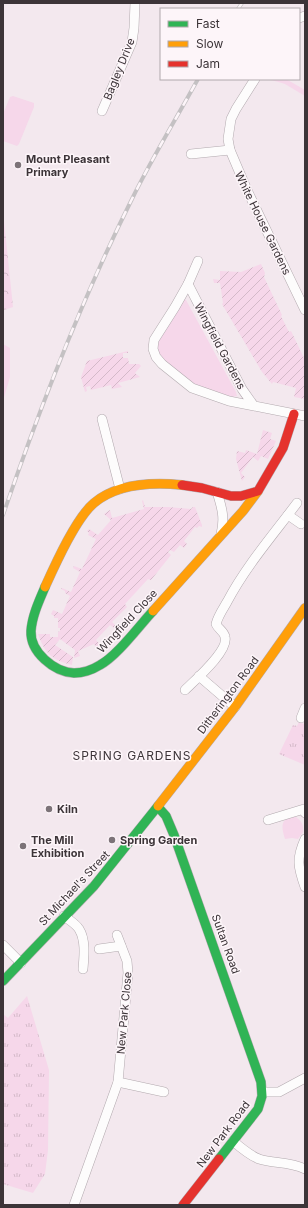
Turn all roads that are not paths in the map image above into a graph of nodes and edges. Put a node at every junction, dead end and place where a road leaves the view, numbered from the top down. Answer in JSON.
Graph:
{"nodes":[{"id":1,"x":135,"y":3,"type":"edge"},
{"id":2,"x":255,"y":80,"type":"edge"},
{"id":3,"x":102,"y":111,"type":"dead end"},
{"id":4,"x":230,"y":150,"type":"junction"},
{"id":5,"x":191,"y":154,"type":"dead end"},
{"id":6,"x":198,"y":261,"type":"dead end"},
{"id":7,"x":188,"y":284,"type":"junction"},
{"id":8,"x":301,"y":293,"type":"edge"},
{"id":9,"x":305,"y":310,"type":"edge"},
{"id":10,"x":254,"y":406,"type":"junction"},
{"id":11,"x":294,"y":414,"type":"junction"},
{"id":12,"x":305,"y":416,"type":"edge"},
{"id":13,"x":102,"y":419,"type":"dead end"},
{"id":14,"x":120,"y":489,"type":"junction"},
{"id":15,"x":258,"y":491,"type":"junction"},
{"id":16,"x":217,"y":492,"type":"junction"},
{"id":17,"x":297,"y":503,"type":"dead end"},
{"id":18,"x":288,"y":515,"type":"junction"},
{"id":19,"x":301,"y":524,"type":"dead end"},
{"id":20,"x":221,"y":536,"type":"junction"},
{"id":21,"x":305,"y":608,"type":"edge"},
{"id":22,"x":305,"y":618,"type":"edge"},
{"id":23,"x":286,"y":636,"type":"junction"},
{"id":24,"x":199,"y":676,"type":"junction"},
{"id":25,"x":185,"y":690,"type":"dead end"},
{"id":26,"x":235,"y":706,"type":"junction"},
{"id":27,"x":305,"y":708,"type":"edge"},
{"id":28,"x":301,"y":718,"type":"dead end"},
{"id":29,"x":158,"y":807,"type":"junction"},
{"id":30,"x":305,"y":810,"type":"edge"},
{"id":31,"x":268,"y":820,"type":"dead end"},
{"id":32,"x":305,"y":839,"type":"edge"},
{"id":33,"x":305,"y":887,"type":"edge"},
{"id":34,"x":64,"y":916,"type":"junction"},
{"id":35,"x":117,"y":935,"type":"dead end"},
{"id":36,"x":3,"y":945,"type":"edge"},
{"id":37,"x":121,"y":946,"type":"junction"},
{"id":38,"x":99,"y":949,"type":"dead end"},
{"id":39,"x":21,"y":963,"type":"junction"},
{"id":40,"x":82,"y":969,"type":"dead end"},
{"id":41,"x":3,"y":981,"type":"edge"},
{"id":42,"x":305,"y":1078,"type":"edge"},
{"id":43,"x":118,"y":1082,"type":"junction"},
{"id":44,"x":164,"y":1092,"type":"dead end"},
{"id":45,"x":263,"y":1092,"type":"junction"},
{"id":46,"x":233,"y":1141,"type":"junction"},
{"id":47,"x":305,"y":1169,"type":"edge"},
{"id":48,"x":74,"y":1205,"type":"edge"},
{"id":49,"x":183,"y":1205,"type":"edge"}],
"edges":[{"from":1,"to":3,"type":"street","name":"Bagley Drive"},
{"from":2,"to":4,"type":"street","name":"White House Gardens"},
{"from":4,"to":5,"type":"street"},
{"from":4,"to":8,"type":"street","name":"White House Gardens"},
{"from":6,"to":7,"type":"street","name":"Wingfield Gardens"},
{"from":7,"to":10,"type":"street","name":"Wingfield Gardens"},
{"from":7,"to":10,"type":"street","name":"Wingfield Gardens"},
{"from":8,"to":9,"type":"street","name":"White House Gardens"},
{"from":10,"to":11,"type":"street","name":"Wingfield Gardens"},
{"from":11,"to":12,"type":"street","name":"Wingfield Gardens"},
{"from":11,"to":15,"type":"street","name":"Wingfield Close"},
{"from":13,"to":14,"type":"street"},
{"from":14,"to":16,"type":"street","name":"Wingfield Close"},
{"from":14,"to":20,"type":"street","name":"Wingfield Close"},
{"from":15,"to":16,"type":"street","name":"Wingfield Close"},
{"from":15,"to":20,"type":"street","name":"Wingfield Close"},
{"from":16,"to":20,"type":"street"},
{"from":17,"to":18,"type":"street"},
{"from":18,"to":19,"type":"street"},
{"from":18,"to":24,"type":"street"},
{"from":21,"to":23,"type":"street","name":"Ditherington Road"},
{"from":22,"to":23,"type":"street","name":"Ditherington Road"},
{"from":23,"to":26,"type":"street","name":"Ditherington Road"},
{"from":24,"to":25,"type":"street"},
{"from":24,"to":26,"type":"street"},
{"from":26,"to":29,"type":"street","name":"Ditherington Road"},
{"from":27,"to":28,"type":"street"},
{"from":29,"to":34,"type":"street","name":"St Michael's Street"},
{"from":29,"to":45,"type":"street","name":"Sultan Road"},
{"from":30,"to":31,"type":"street"},
{"from":32,"to":33,"type":"street"},
{"from":34,"to":39,"type":"street","name":"St Michael's Street"},
{"from":34,"to":40,"type":"street"},
{"from":35,"to":37,"type":"street","name":"New Park Close"},
{"from":36,"to":39,"type":"street"},
{"from":37,"to":38,"type":"street"},
{"from":37,"to":43,"type":"street","name":"New Park Close"},
{"from":39,"to":41,"type":"street","name":"St Michael's Street"},
{"from":42,"to":45,"type":"street"},
{"from":43,"to":44,"type":"street"},
{"from":43,"to":48,"type":"street","name":"New Park Close"},
{"from":45,"to":46,"type":"street","name":"New Park Road"},
{"from":46,"to":47,"type":"street"},
{"from":46,"to":49,"type":"street","name":"New Park Road"}]}
